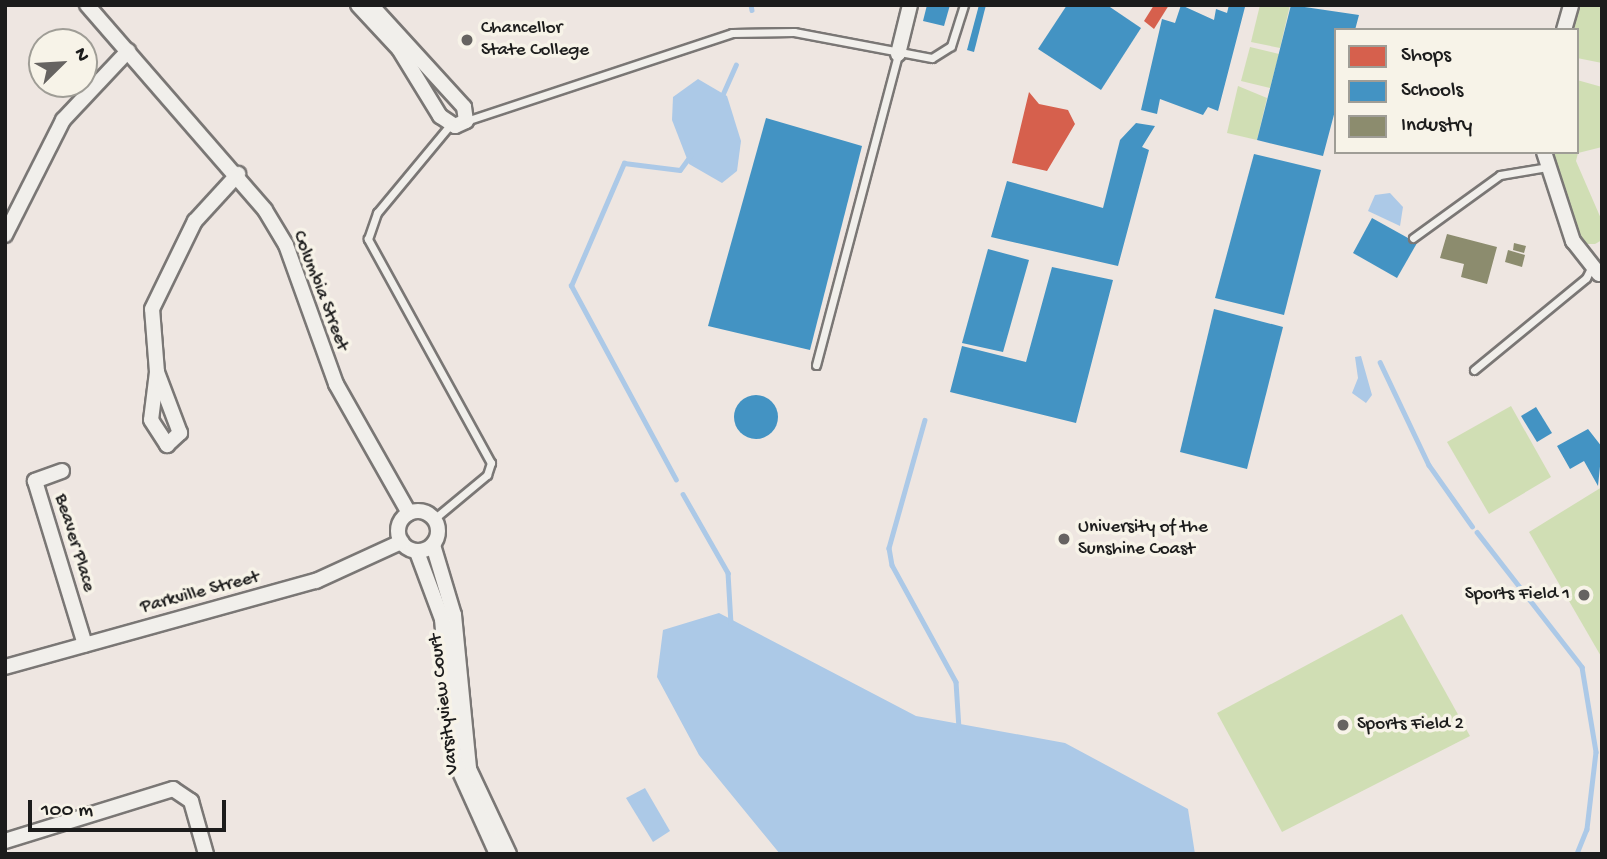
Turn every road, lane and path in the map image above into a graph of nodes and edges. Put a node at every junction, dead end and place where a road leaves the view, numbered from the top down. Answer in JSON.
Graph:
{"nodes":[{"id":1,"x":87,"y":5,"type":"edge"},
{"id":2,"x":358,"y":5,"type":"edge"},
{"id":3,"x":371,"y":5,"type":"edge"},
{"id":4,"x":910,"y":5,"type":"edge"},
{"id":5,"x":964,"y":5,"type":"edge"},
{"id":6,"x":1571,"y":5,"type":"edge"},
{"id":7,"x":1565,"y":28,"type":"edge"},
{"id":8,"x":128,"y":51,"type":"junction"},
{"id":9,"x":898,"y":54,"type":"junction"},
{"id":10,"x":466,"y":121,"type":"junction"},
{"id":11,"x":450,"y":125,"type":"junction"},
{"id":12,"x":1545,"y":154,"type":"edge"},
{"id":13,"x":1548,"y":167,"type":"junction"},
{"id":14,"x":238,"y":174,"type":"junction"},
{"id":15,"x":5,"y":236,"type":"edge"},
{"id":16,"x":1413,"y":238,"type":"dead end"},
{"id":17,"x":1596,"y":270,"type":"joint"},
{"id":18,"x":816,"y":365,"type":"dead end"},
{"id":19,"x":1474,"y":370,"type":"dead end"},
{"id":20,"x":157,"y":372,"type":"dead end"},
{"id":21,"x":62,"y":471,"type":"dead end"},
{"id":22,"x":409,"y":513,"type":"junction"},
{"id":23,"x":434,"y":519,"type":"junction"},
{"id":24,"x":401,"y":542,"type":"junction"},
{"id":25,"x":433,"y":545,"type":"junction"},
{"id":26,"x":417,"y":552,"type":"junction"},
{"id":27,"x":85,"y":645,"type":"junction"},
{"id":28,"x":5,"y":667,"type":"edge"},
{"id":29,"x":458,"y":741,"type":"junction"},
{"id":30,"x":5,"y":841,"type":"edge"},
{"id":31,"x":206,"y":854,"type":"edge"},
{"id":32,"x":497,"y":854,"type":"edge"},
{"id":33,"x":509,"y":854,"type":"edge"}],
"edges":[{"from":1,"to":8,"type":"street","name":"Columbia Street"},
{"from":2,"to":11,"type":"street"},
{"from":3,"to":10,"type":"street"},
{"from":4,"to":9,"type":"street"},
{"from":5,"to":9,"type":"lane"},
{"from":6,"to":7,"type":"street"},
{"from":8,"to":14,"type":"street","name":"Columbia Street"},
{"from":8,"to":15,"type":"street"},
{"from":9,"to":10,"type":"lane"},
{"from":9,"to":18,"type":"lane"},
{"from":10,"to":11,"type":"street"},
{"from":11,"to":23,"type":"lane"},
{"from":12,"to":13,"type":"street"},
{"from":13,"to":16,"type":"lane"},
{"from":13,"to":17,"type":"street"},
{"from":14,"to":20,"type":"street"},
{"from":14,"to":22,"type":"street","name":"Columbia Street"},
{"from":17,"to":19,"type":"lane"},
{"from":21,"to":27,"type":"street","name":"Beaver Place"},
{"from":22,"to":23,"type":"street"},
{"from":22,"to":24,"type":"street"},
{"from":23,"to":25,"type":"street"},
{"from":24,"to":26,"type":"street"},
{"from":24,"to":27,"type":"street","name":"Parkville Street"},
{"from":25,"to":26,"type":"street"},
{"from":25,"to":29,"type":"street","name":"Varsityview Court"},
{"from":26,"to":29,"type":"street","name":"Varsityview Court"},
{"from":27,"to":28,"type":"street","name":"Parkville Street"},
{"from":29,"to":32,"type":"street","name":"Varsityview Court"},
{"from":29,"to":33,"type":"street","name":"Varsityview Court"},
{"from":30,"to":31,"type":"street"}]}
